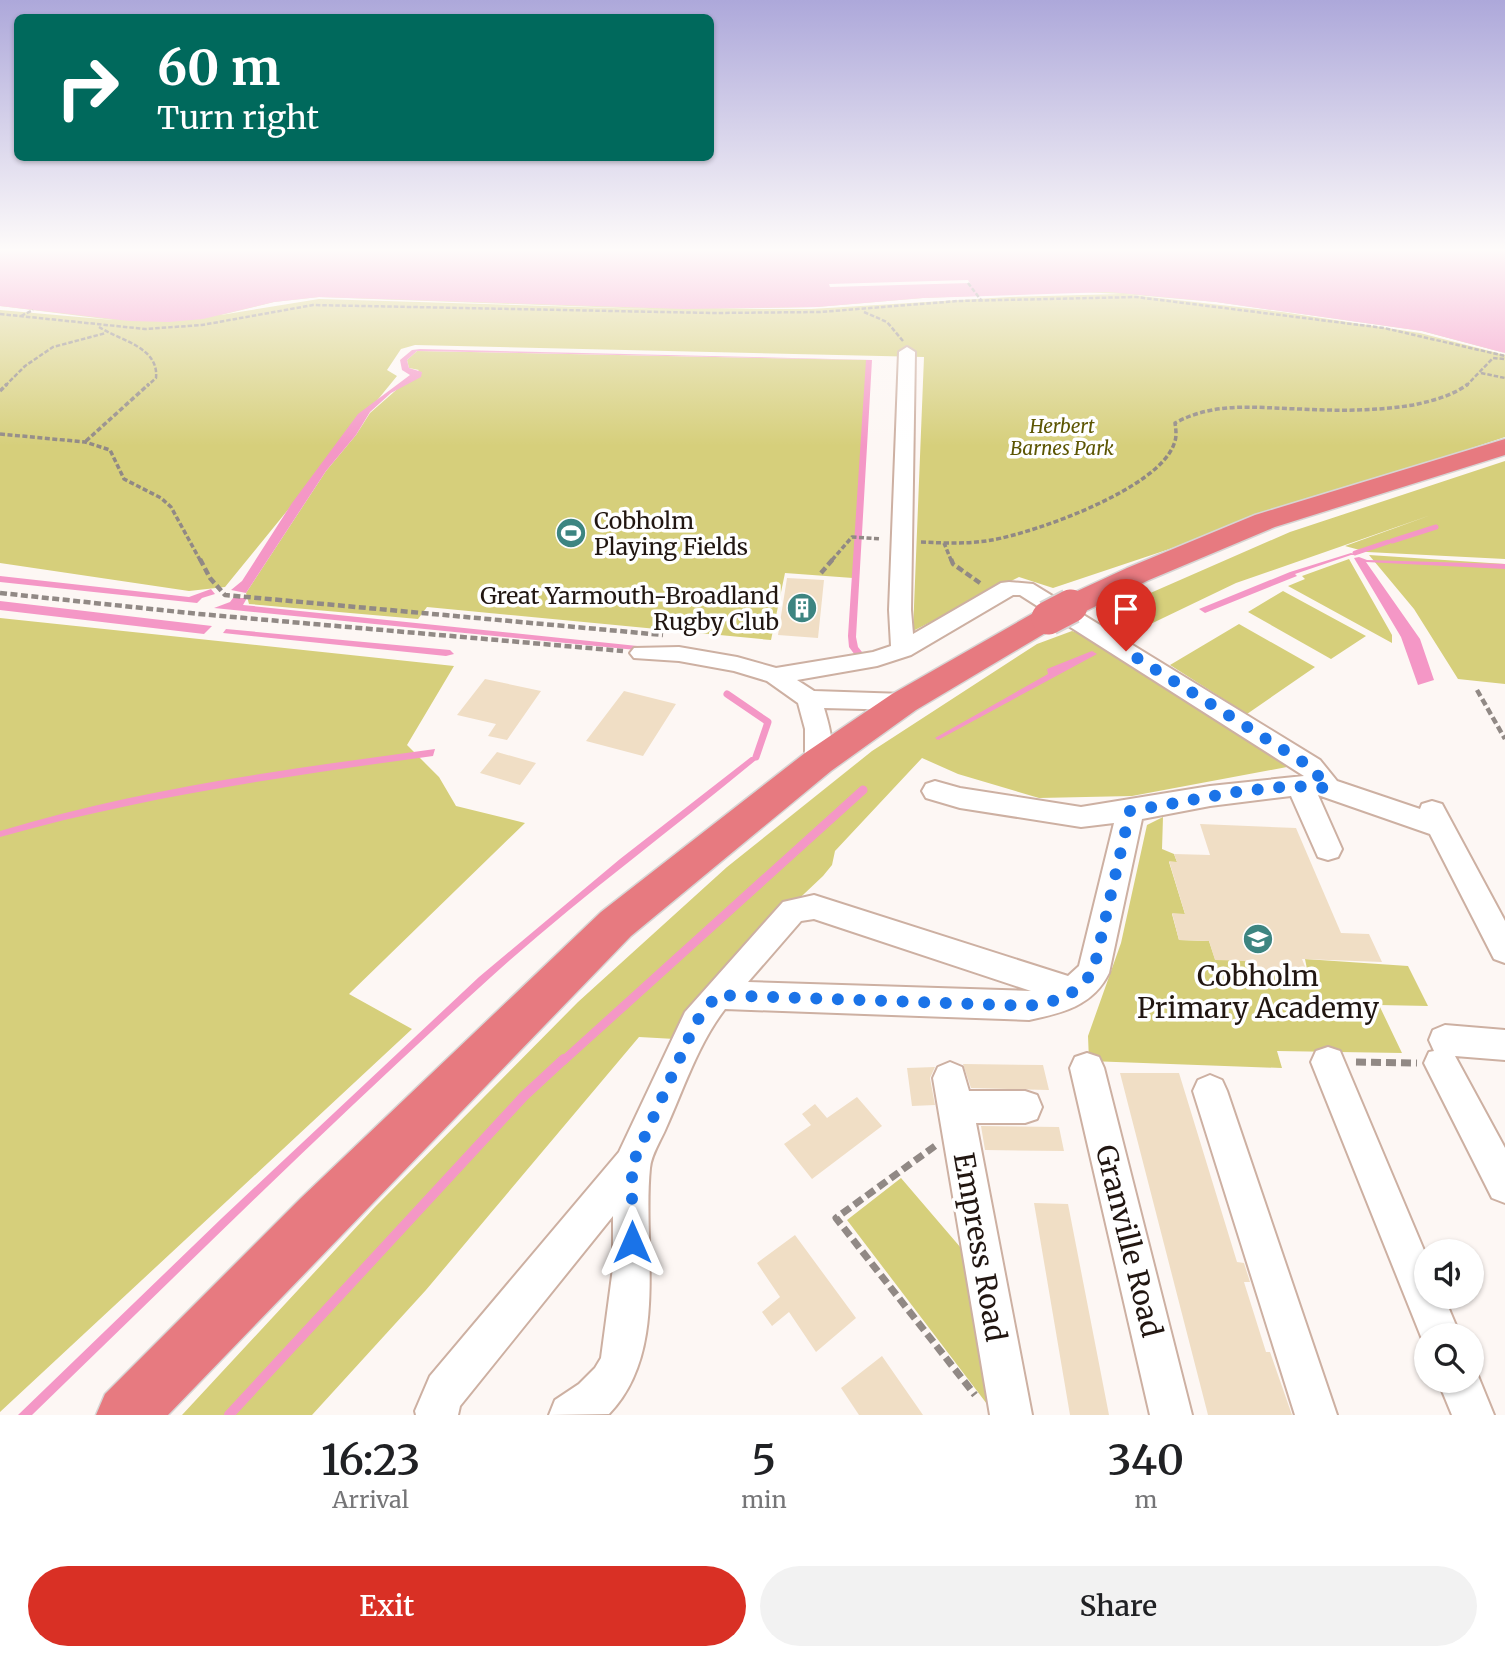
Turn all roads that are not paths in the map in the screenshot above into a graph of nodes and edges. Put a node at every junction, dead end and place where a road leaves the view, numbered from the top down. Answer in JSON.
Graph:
{"nodes":[{"id":1,"x":907,"y":352,"type":"road end"},
{"id":2,"x":1505,"y":447,"type":"edge"},
{"id":3,"x":903,"y":650,"type":"junction"},
{"id":4,"x":642,"y":653,"type":"road end"},
{"id":5,"x":775,"y":676,"type":"junction"},
{"id":6,"x":809,"y":699,"type":"junction"},
{"id":7,"x":904,"y":702,"type":"junction"},
{"id":8,"x":818,"y":762,"type":"junction"},
{"id":9,"x":1300,"y":786,"type":"junction"},
{"id":10,"x":1328,"y":788,"type":"junction"},
{"id":11,"x":935,"y":791,"type":"dead end"},
{"id":12,"x":1130,"y":811,"type":"junction"},
{"id":13,"x":1328,"y":849,"type":"dead end"},
{"id":14,"x":1502,"y":940,"type":"edge"},
{"id":15,"x":1074,"y":992,"type":"junction"},
{"id":16,"x":717,"y":995,"type":"junction"},
{"id":17,"x":1505,"y":1045,"type":"edge"},
{"id":18,"x":1328,"y":1062,"type":"road end"},
{"id":19,"x":1087,"y":1068,"type":"dead end"},
{"id":20,"x":1210,"y":1091,"type":"dead end"},
{"id":21,"x":1025,"y":1107,"type":"dead end"},
{"id":22,"x":632,"y":1165,"type":"junction"},
{"id":23,"x":1505,"y":1185,"type":"edge"},
{"id":24,"x":1435,"y":1323,"type":"edge"},
{"id":25,"x":1464,"y":1393,"type":"edge"},
{"id":26,"x":997,"y":1410,"type":"edge"},
{"id":27,"x":126,"y":1415,"type":"edge"},
{"id":28,"x":437,"y":1415,"type":"edge"},
{"id":29,"x":570,"y":1415,"type":"edge"},
{"id":30,"x":1171,"y":1415,"type":"edge"},
{"id":31,"x":1316,"y":1415,"type":"edge"},
{"id":32,"x":1473,"y":1415,"type":"edge"}],
"edges":[{"from":1,"to":3,"type":"street"},
{"from":2,"to":7,"type":"highway"},
{"from":3,"to":5,"type":"street"},
{"from":3,"to":10,"type":"street"},
{"from":4,"to":5,"type":"street"},
{"from":5,"to":6,"type":"street"},
{"from":6,"to":7,"type":"street"},
{"from":6,"to":8,"type":"street"},
{"from":7,"to":8,"type":"highway"},
{"from":8,"to":27,"type":"highway"},
{"from":9,"to":10,"type":"street"},
{"from":9,"to":12,"type":"street"},
{"from":9,"to":13,"type":"street"},
{"from":10,"to":14,"type":"street"},
{"from":11,"to":12,"type":"street"},
{"from":12,"to":15,"type":"street"},
{"from":15,"to":16,"type":"street"},
{"from":15,"to":16,"type":"street"},
{"from":16,"to":22,"type":"street"},
{"from":17,"to":23,"type":"street"},
{"from":18,"to":24,"type":"street"},
{"from":19,"to":30,"type":"street","name":"Granville Road"},
{"from":20,"to":31,"type":"street"},
{"from":21,"to":26,"type":"street","name":"Empress Road"},
{"from":22,"to":28,"type":"street"},
{"from":22,"to":29,"type":"street"},
{"from":25,"to":32,"type":"street"}]}
